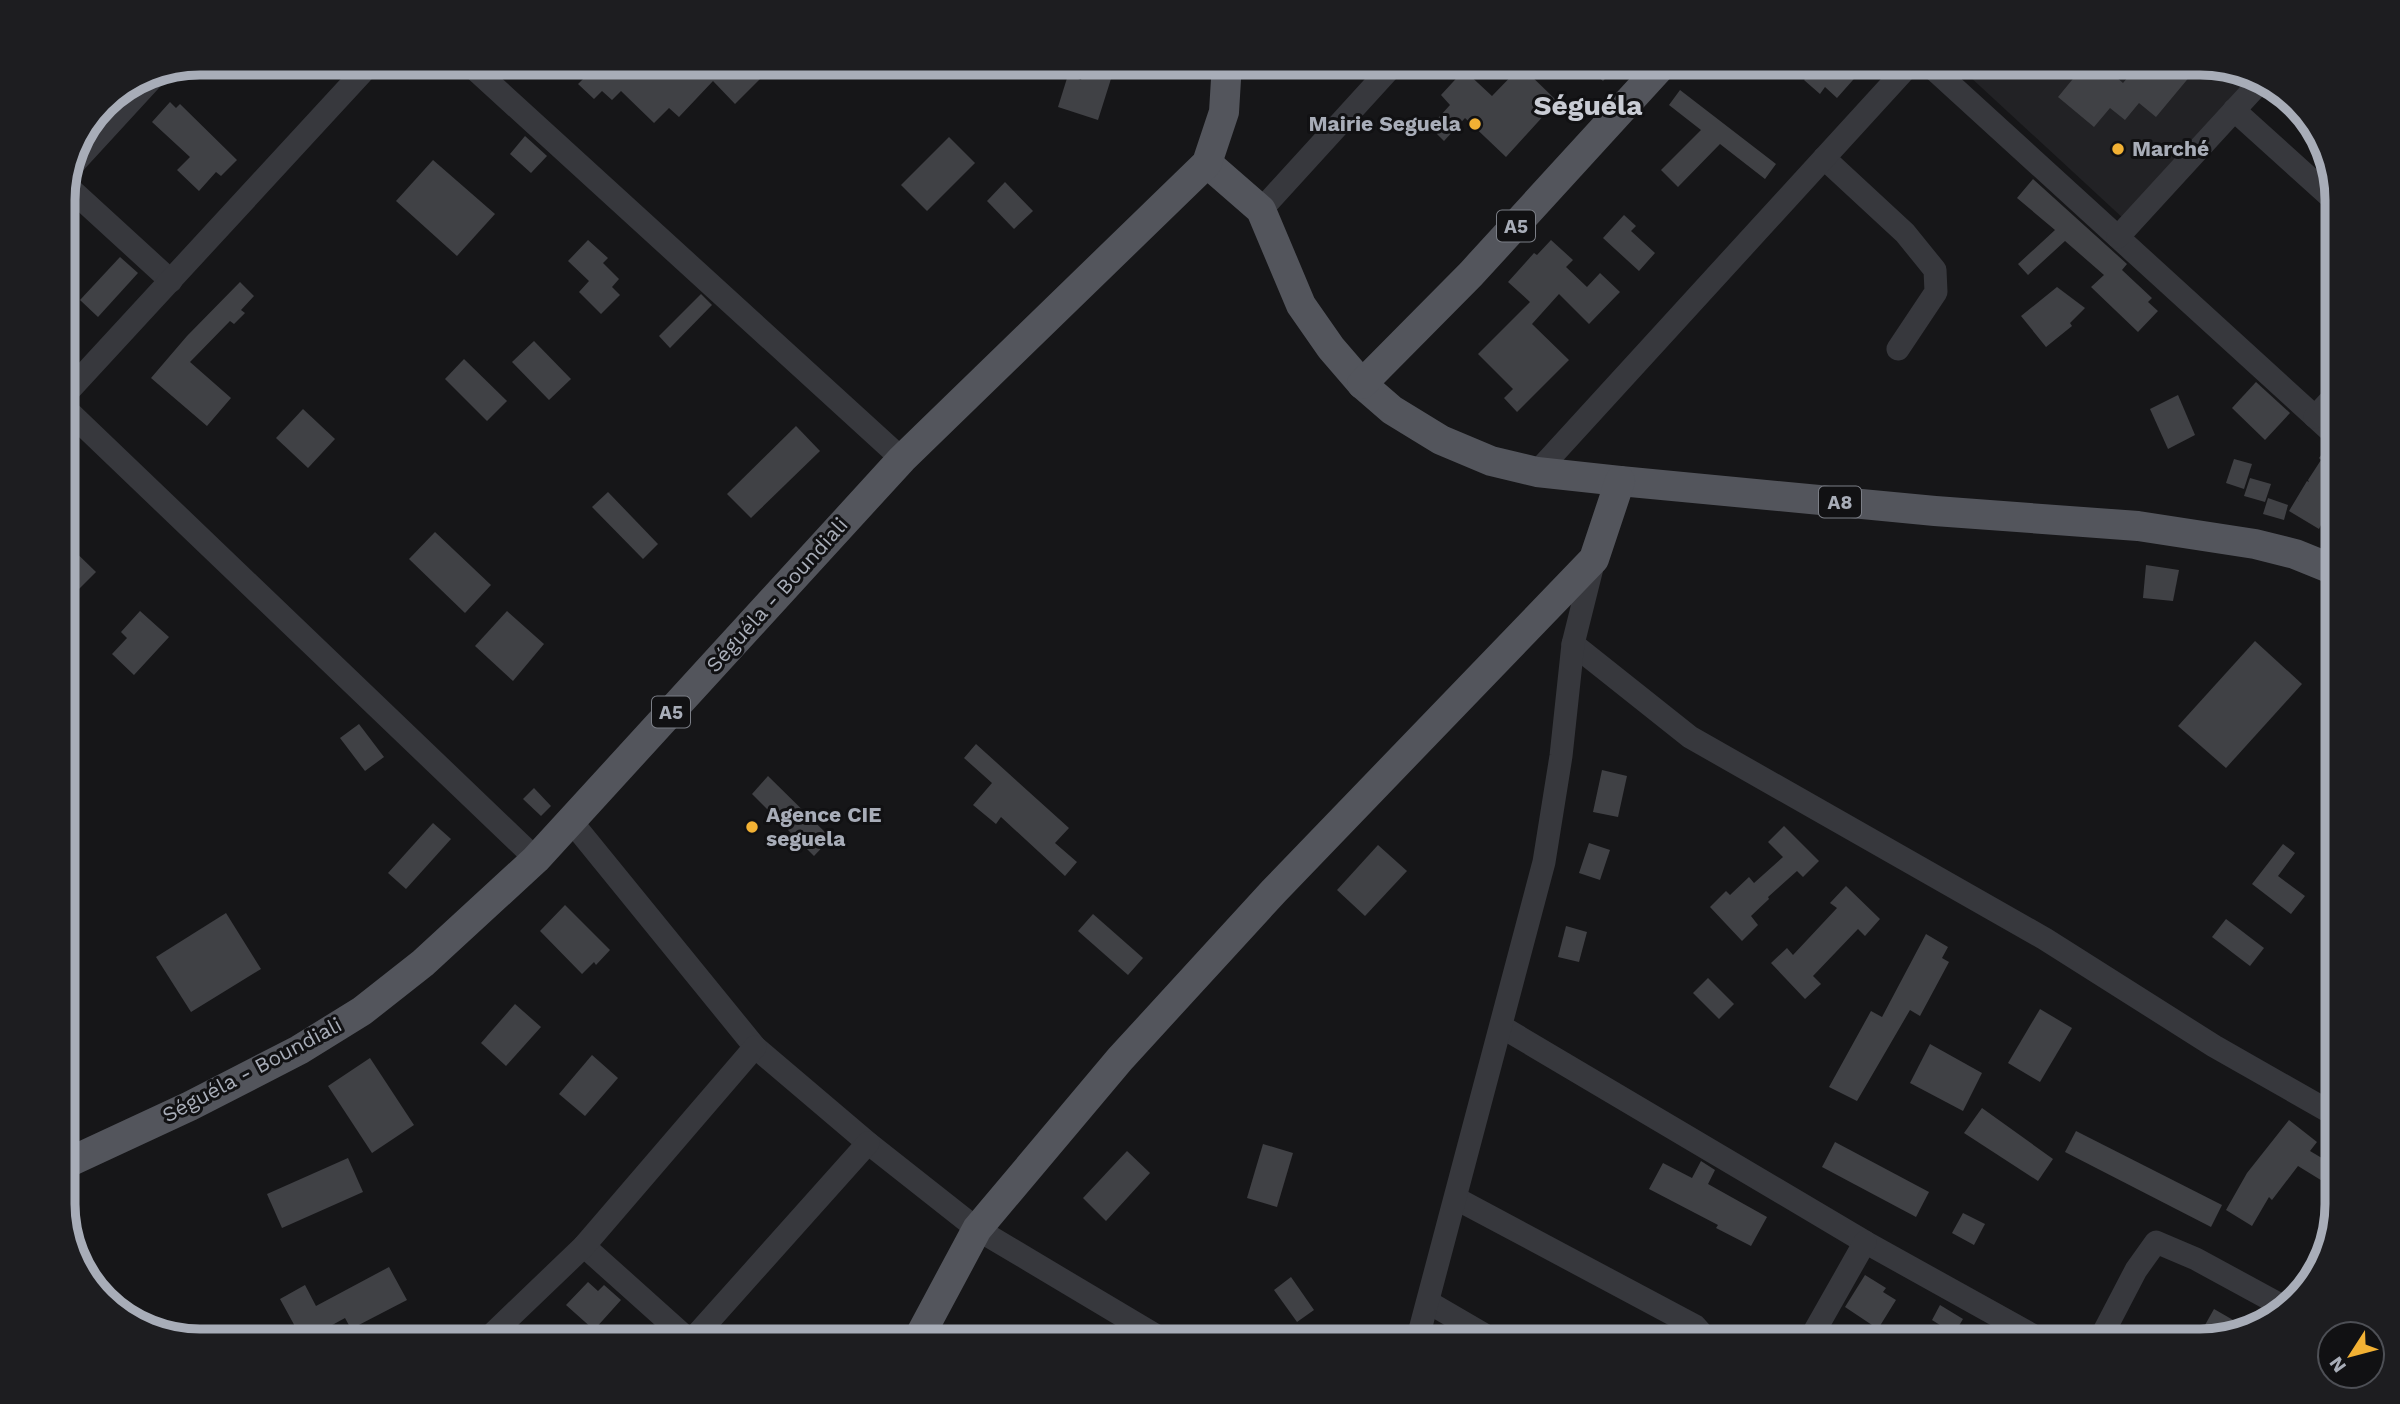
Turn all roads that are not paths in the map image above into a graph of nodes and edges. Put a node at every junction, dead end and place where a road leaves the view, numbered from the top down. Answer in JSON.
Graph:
{"nodes":[{"id":1,"x":360,"y":75,"type":"edge"},
{"id":2,"x":481,"y":75,"type":"edge"},
{"id":3,"x":1226,"y":75,"type":"edge"},
{"id":4,"x":1384,"y":75,"type":"edge"},
{"id":5,"x":1653,"y":75,"type":"edge"},
{"id":6,"x":1900,"y":75,"type":"edge"},
{"id":7,"x":1940,"y":75,"type":"edge"},
{"id":8,"x":2254,"y":88,"type":"edge"},
{"id":9,"x":142,"y":90,"type":"edge"},
{"id":10,"x":2234,"y":110,"type":"junction"},
{"id":11,"x":86,"y":150,"type":"edge"},
{"id":12,"x":1824,"y":158,"type":"junction"},
{"id":13,"x":1208,"y":163,"type":"junction"},
{"id":14,"x":2324,"y":191,"type":"edge"},
{"id":15,"x":76,"y":194,"type":"edge"},
{"id":16,"x":1261,"y":210,"type":"junction"},
{"id":17,"x":2118,"y":237,"type":"junction"},
{"id":18,"x":171,"y":281,"type":"junction"},
{"id":19,"x":1898,"y":349,"type":"dead end"},
{"id":20,"x":76,"y":383,"type":"edge"},
{"id":21,"x":1362,"y":384,"type":"junction"},
{"id":22,"x":2324,"y":407,"type":"edge"},
{"id":23,"x":2315,"y":417,"type":"junction"},
{"id":24,"x":76,"y":418,"type":"edge"},
{"id":25,"x":2324,"y":425,"type":"edge"},
{"id":26,"x":902,"y":459,"type":"junction"},
{"id":27,"x":1537,"y":472,"type":"junction"},
{"id":28,"x":1620,"y":481,"type":"junction"},
{"id":29,"x":1594,"y":559,"type":"junction"},
{"id":30,"x":2324,"y":566,"type":"edge"},
{"id":31,"x":1573,"y":644,"type":"junction"},
{"id":32,"x":571,"y":821,"type":"junction"},
{"id":33,"x":536,"y":859,"type":"junction"},
{"id":34,"x":1502,"y":1027,"type":"junction"},
{"id":35,"x":755,"y":1047,"type":"junction"},
{"id":36,"x":2325,"y":1109,"type":"edge"},
{"id":37,"x":868,"y":1143,"type":"junction"},
{"id":38,"x":76,"y":1159,"type":"edge"},
{"id":39,"x":1457,"y":1199,"type":"junction"},
{"id":40,"x":977,"y":1228,"type":"junction"},
{"id":41,"x":1865,"y":1242,"type":"junction"},
{"id":42,"x":584,"y":1246,"type":"junction"},
{"id":43,"x":1428,"y":1302,"type":"junction"},
{"id":44,"x":2276,"y":1303,"type":"edge"},
{"id":45,"x":498,"y":1329,"type":"edge"},
{"id":46,"x":677,"y":1329,"type":"edge"},
{"id":47,"x":701,"y":1329,"type":"edge"},
{"id":48,"x":923,"y":1329,"type":"edge"},
{"id":49,"x":1128,"y":1329,"type":"edge"},
{"id":50,"x":1420,"y":1329,"type":"edge"},
{"id":51,"x":1474,"y":1329,"type":"edge"},
{"id":52,"x":1698,"y":1329,"type":"edge"},
{"id":53,"x":1816,"y":1329,"type":"edge"},
{"id":54,"x":2021,"y":1329,"type":"edge"},
{"id":55,"x":2105,"y":1329,"type":"edge"}],
"edges":[{"from":1,"to":18,"type":"street"},
{"from":2,"to":26,"type":"street"},
{"from":3,"to":13,"type":"main road"},
{"from":4,"to":16,"type":"street"},
{"from":5,"to":21,"type":"main road","number":"A5"},
{"from":6,"to":12,"type":"street"},
{"from":7,"to":17,"type":"street"},
{"from":8,"to":10,"type":"street"},
{"from":9,"to":11,"type":"street"},
{"from":10,"to":14,"type":"street"},
{"from":10,"to":17,"type":"street"},
{"from":12,"to":19,"type":"street"},
{"from":12,"to":27,"type":"street"},
{"from":13,"to":16,"type":"main road"},
{"from":13,"to":26,"type":"main road","name":"Séguéla - Boundiali","number":"A5"},
{"from":15,"to":18,"type":"street"},
{"from":16,"to":21,"type":"main road"},
{"from":17,"to":23,"type":"street"},
{"from":18,"to":20,"type":"street"},
{"from":21,"to":27,"type":"main road","number":"A8"},
{"from":22,"to":23,"type":"street"},
{"from":23,"to":25,"type":"street"},
{"from":24,"to":33,"type":"street"},
{"from":26,"to":32,"type":"main road","name":"Séguéla - Boundiali","number":"A5"},
{"from":27,"to":28,"type":"main road","number":"A8"},
{"from":28,"to":29,"type":"main road"},
{"from":28,"to":30,"type":"main road","number":"A8"},
{"from":29,"to":31,"type":"street"},
{"from":29,"to":40,"type":"main road"},
{"from":31,"to":34,"type":"street"},
{"from":31,"to":36,"type":"street"},
{"from":32,"to":33,"type":"main road","name":"Séguéla - Boundiali","number":"A5"},
{"from":32,"to":35,"type":"street"},
{"from":33,"to":38,"type":"main road","name":"Séguéla - Boundiali","number":"A5"},
{"from":34,"to":39,"type":"street"},
{"from":34,"to":41,"type":"street"},
{"from":35,"to":37,"type":"street"},
{"from":35,"to":42,"type":"street"},
{"from":37,"to":40,"type":"street"},
{"from":37,"to":47,"type":"street"},
{"from":39,"to":43,"type":"street"},
{"from":39,"to":52,"type":"street"},
{"from":40,"to":48,"type":"main road"},
{"from":40,"to":49,"type":"street"},
{"from":41,"to":53,"type":"street"},
{"from":41,"to":54,"type":"street"},
{"from":42,"to":45,"type":"street"},
{"from":42,"to":46,"type":"street"},
{"from":43,"to":50,"type":"street"},
{"from":43,"to":51,"type":"street"},
{"from":44,"to":55,"type":"street"}]}
